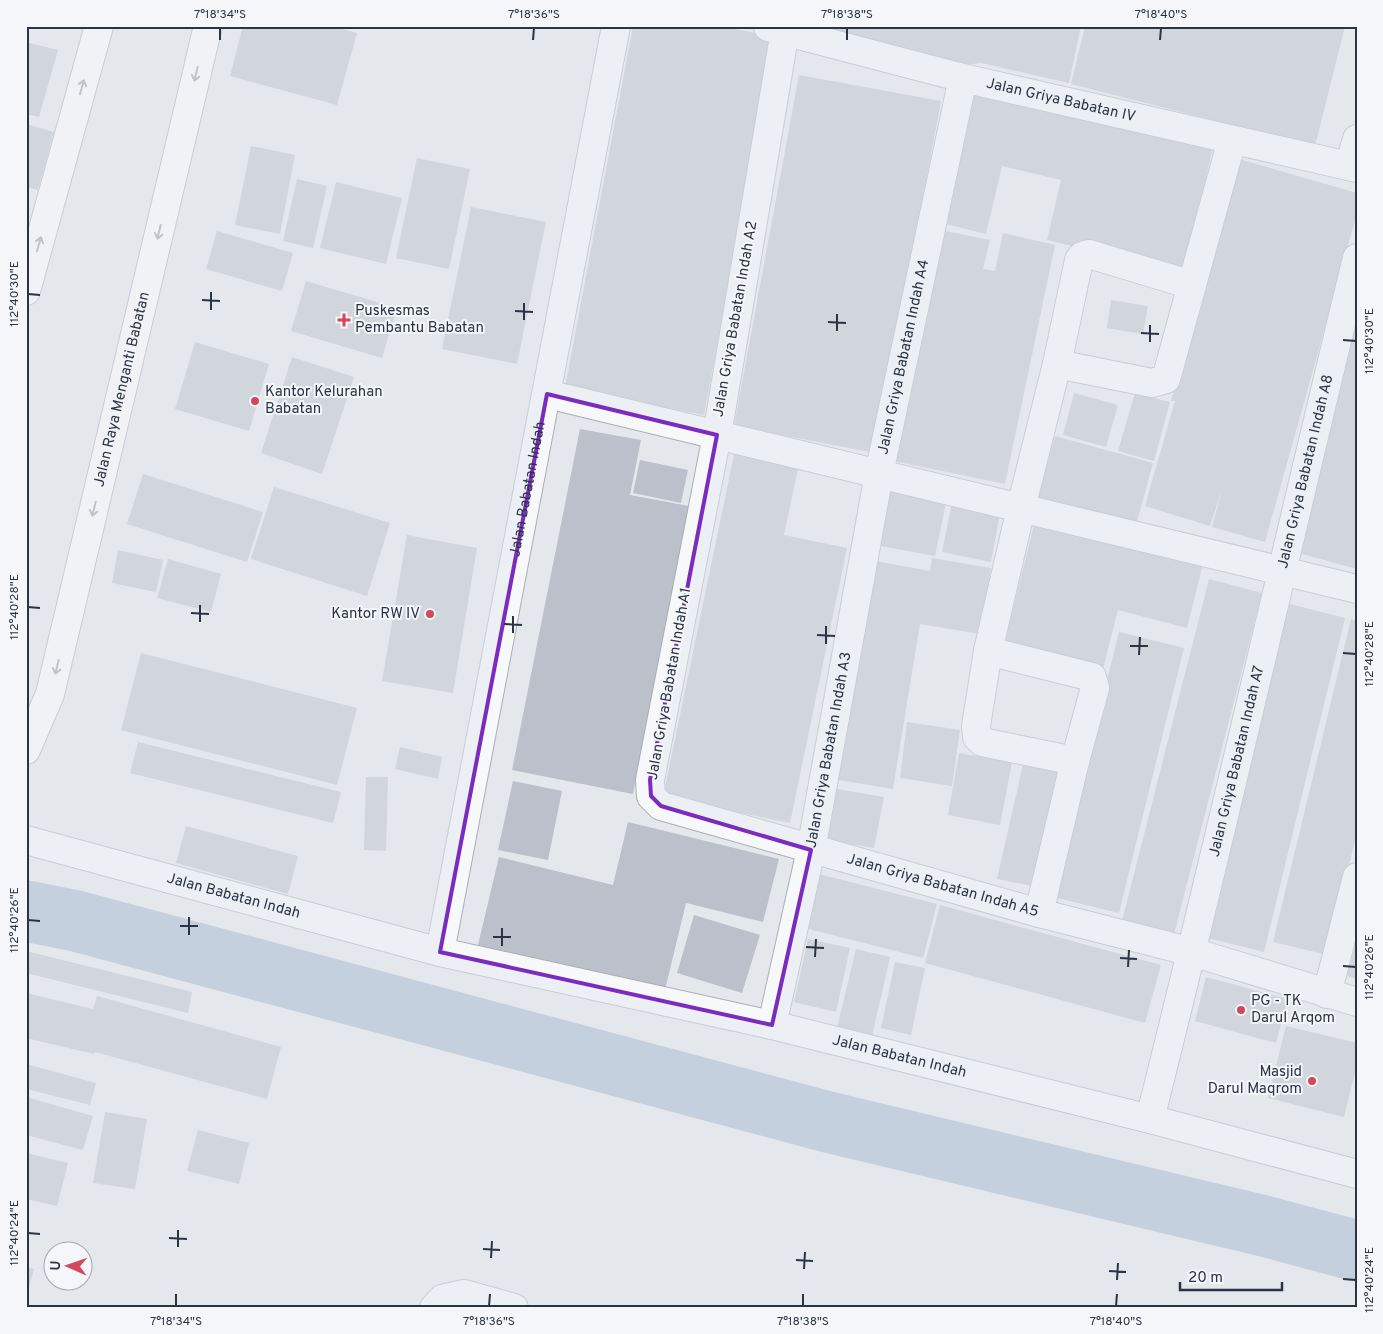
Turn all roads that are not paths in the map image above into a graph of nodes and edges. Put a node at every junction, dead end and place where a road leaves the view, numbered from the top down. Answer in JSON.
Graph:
{"nodes":[{"id":1,"x":99,"y":26,"type":"edge"},
{"id":2,"x":208,"y":26,"type":"edge"},
{"id":3,"x":616,"y":26,"type":"edge"},
{"id":4,"x":776,"y":28,"type":"edge"},
{"id":5,"x":963,"y":78,"type":"junction"},
{"id":6,"x":1357,"y":139,"type":"edge"},
{"id":7,"x":1232,"y":140,"type":"junction"},
{"id":8,"x":1353,"y":167,"type":"edge"},
{"id":9,"x":1357,"y":258,"type":"edge"},
{"id":10,"x":28,"y":279,"type":"edge"},
{"id":11,"x":1192,"y":285,"type":"junction"},
{"id":12,"x":1057,"y":364,"type":"junction"},
{"id":13,"x":546,"y":394,"type":"junction"},
{"id":14,"x":717,"y":435,"type":"junction"},
{"id":15,"x":879,"y":474,"type":"junction"},
{"id":16,"x":1021,"y":508,"type":"junction"},
{"id":17,"x":1281,"y":570,"type":"junction"},
{"id":18,"x":1357,"y":589,"type":"edge"},
{"id":19,"x":988,"y":651,"type":"junction"},
{"id":20,"x":26,"y":750,"type":"edge"},
{"id":21,"x":1075,"y":761,"type":"junction"},
{"id":22,"x":26,"y":840,"type":"edge"},
{"id":23,"x":811,"y":850,"type":"junction"},
{"id":24,"x":1357,"y":877,"type":"edge"},
{"id":25,"x":1039,"y":913,"type":"junction"},
{"id":26,"x":440,"y":952,"type":"junction"},
{"id":27,"x":1192,"y":952,"type":"junction"},
{"id":28,"x":1327,"y":994,"type":"junction"},
{"id":29,"x":1357,"y":1002,"type":"edge"},
{"id":30,"x":772,"y":1024,"type":"junction"},
{"id":31,"x":1150,"y":1119,"type":"junction"},
{"id":32,"x":1357,"y":1174,"type":"edge"},
{"id":33,"x":434,"y":1308,"type":"edge"},
{"id":34,"x":514,"y":1308,"type":"edge"}],
"edges":[{"from":10,"to":1,"type":"main road","one_way":true},
{"from":2,"to":20,"type":"main road","name":"Jalan Raya Menganti Babatan","one_way":true},
{"from":3,"to":13,"type":"street","name":"Jalan Babatan Indah"},
{"from":4,"to":5,"type":"street","name":"Jalan Griya Babatan IV"},
{"from":4,"to":14,"type":"street","name":"Jalan Griya Babatan Indah A2"},
{"from":5,"to":7,"type":"street","name":"Jalan Griya Babatan IV"},
{"from":5,"to":15,"type":"street","name":"Jalan Griya Babatan Indah A4"},
{"from":6,"to":8,"type":"street"},
{"from":7,"to":8,"type":"street","name":"Jalan Griya Babatan IV"},
{"from":7,"to":11,"type":"street"},
{"from":9,"to":17,"type":"street","name":"Jalan Griya Babatan Indah A8"},
{"from":11,"to":12,"type":"street"},
{"from":11,"to":12,"type":"street"},
{"from":12,"to":16,"type":"street"},
{"from":13,"to":14,"type":"street","name":"Jalan Griya Babatan Indah A2"},
{"from":13,"to":26,"type":"street","name":"Jalan Babatan Indah"},
{"from":14,"to":15,"type":"street","name":"Jalan Griya Babatan Indah A4"},
{"from":14,"to":23,"type":"street","name":"Jalan Griya Babatan Indah A1"},
{"from":15,"to":16,"type":"street"},
{"from":15,"to":23,"type":"street","name":"Jalan Griya Babatan Indah A3"},
{"from":16,"to":17,"type":"street","name":"Jalan Griya Babatan Indah A8"},
{"from":16,"to":19,"type":"street"},
{"from":17,"to":18,"type":"street"},
{"from":17,"to":27,"type":"street","name":"Jalan Griya Babatan Indah A7"},
{"from":19,"to":21,"type":"street"},
{"from":19,"to":21,"type":"street","name":"Jalan Griya Babatan Indah A5"},
{"from":21,"to":25,"type":"street","name":"Jalan Griya Babatan Indah A5"},
{"from":22,"to":26,"type":"street","name":"Jalan Babatan Indah"},
{"from":23,"to":25,"type":"street","name":"Jalan Griya Babatan Indah A5"},
{"from":23,"to":30,"type":"street","name":"Jalan Griya Babatan Indah A3"},
{"from":24,"to":28,"type":"street"},
{"from":25,"to":27,"type":"street"},
{"from":26,"to":30,"type":"street","name":"Jalan Babatan Indah"},
{"from":27,"to":28,"type":"street"},
{"from":27,"to":31,"type":"street","name":"Jalan Griya Babatan Indah A7"},
{"from":28,"to":29,"type":"street"},
{"from":30,"to":31,"type":"street","name":"Jalan Babatan Indah"},
{"from":31,"to":32,"type":"street","name":"Jalan Babatan Indah"},
{"from":33,"to":34,"type":"street"}]}
